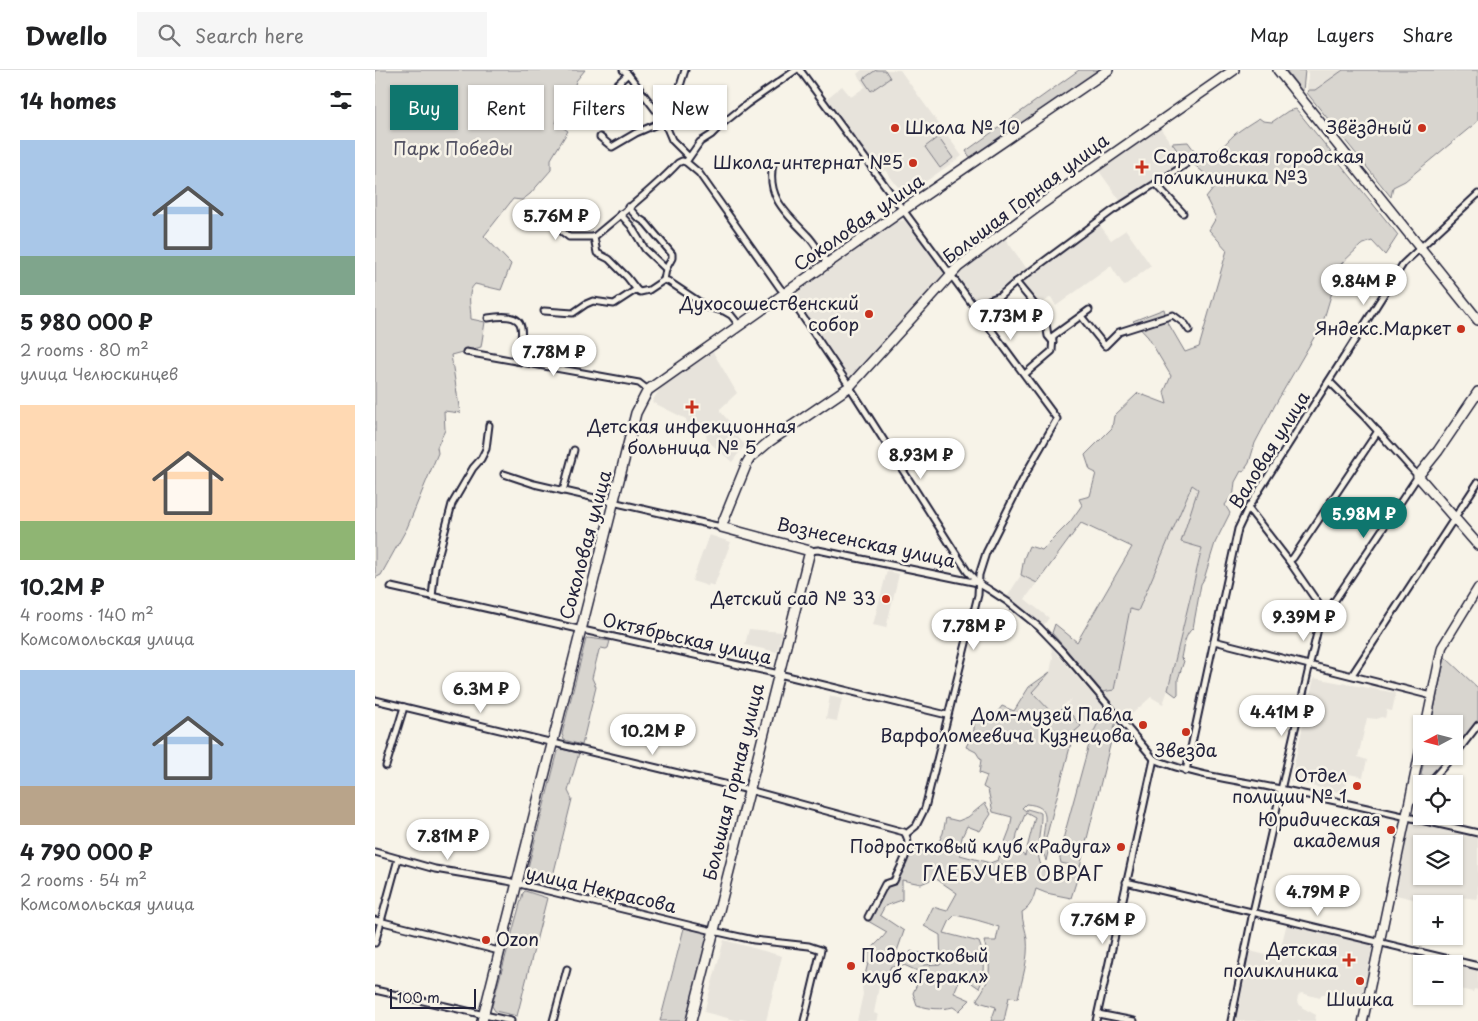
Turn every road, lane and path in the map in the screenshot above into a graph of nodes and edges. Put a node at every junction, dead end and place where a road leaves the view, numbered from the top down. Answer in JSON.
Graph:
{"nodes":[{"id":1,"x":623,"y":70,"type":"edge"},
{"id":2,"x":685,"y":70,"type":"edge"},
{"id":3,"x":796,"y":70,"type":"edge"},
{"id":4,"x":800,"y":70,"type":"edge"},
{"id":5,"x":1108,"y":70,"type":"edge"},
{"id":6,"x":1234,"y":70,"type":"edge"},
{"id":7,"x":1278,"y":70,"type":"edge"},
{"id":8,"x":628,"y":74,"type":"junction"},
{"id":9,"x":616,"y":85,"type":"edge"},
{"id":10,"x":680,"y":85,"type":"edge"},
{"id":11,"x":653,"y":107,"type":"edge"},
{"id":12,"x":653,"y":126,"type":"edge"},
{"id":13,"x":668,"y":130,"type":"edge"},
{"id":14,"x":600,"y":137,"type":"dead end"},
{"id":15,"x":688,"y":159,"type":"junction"},
{"id":16,"x":773,"y":164,"type":"dead end"},
{"id":17,"x":1185,"y":165,"type":"dead end"},
{"id":18,"x":1156,"y":184,"type":"junction"},
{"id":19,"x":1478,"y":194,"type":"edge"},
{"id":20,"x":628,"y":207,"type":"junction"},
{"id":21,"x":531,"y":208,"type":"dead end"},
{"id":22,"x":903,"y":210,"type":"junction"},
{"id":23,"x":620,"y":214,"type":"junction"},
{"id":24,"x":1183,"y":214,"type":"dead end"},
{"id":25,"x":594,"y":237,"type":"junction"},
{"id":26,"x":1420,"y":248,"type":"junction"},
{"id":27,"x":828,"y":264,"type":"junction"},
{"id":28,"x":666,"y":269,"type":"junction"},
{"id":29,"x":951,"y":273,"type":"junction"},
{"id":30,"x":664,"y":280,"type":"junction"},
{"id":31,"x":1015,"y":282,"type":"junction"},
{"id":32,"x":637,"y":290,"type":"junction"},
{"id":33,"x":786,"y":294,"type":"junction"},
{"id":34,"x":976,"y":310,"type":"junction"},
{"id":35,"x":1089,"y":310,"type":"dead end"},
{"id":36,"x":544,"y":311,"type":"dead end"},
{"id":37,"x":1081,"y":316,"type":"junction"},
{"id":38,"x":487,"y":318,"type":"dead end"},
{"id":39,"x":1478,"y":320,"type":"edge"},
{"id":40,"x":739,"y":325,"type":"junction"},
{"id":41,"x":1189,"y":330,"type":"dead end"},
{"id":42,"x":1053,"y":342,"type":"junction"},
{"id":43,"x":466,"y":352,"type":"dead end"},
{"id":44,"x":517,"y":361,"type":"junction"},
{"id":45,"x":1025,"y":374,"type":"junction"},
{"id":46,"x":1329,"y":381,"type":"junction"},
{"id":47,"x":849,"y":387,"type":"junction"},
{"id":48,"x":648,"y":390,"type":"junction"},
{"id":49,"x":1478,"y":392,"type":"edge"},
{"id":50,"x":489,"y":426,"type":"dead end"},
{"id":51,"x":1379,"y":431,"type":"junction"},
{"id":52,"x":573,"y":450,"type":"dead end"},
{"id":53,"x":504,"y":474,"type":"dead end"},
{"id":54,"x":1418,"y":476,"type":"junction"},
{"id":55,"x":1478,"y":482,"type":"edge"},
{"id":56,"x":563,"y":490,"type":"junction"},
{"id":57,"x":614,"y":502,"type":"junction"},
{"id":58,"x":1248,"y":508,"type":"junction"},
{"id":59,"x":1453,"y":518,"type":"junction"},
{"id":60,"x":721,"y":527,"type":"junction"},
{"id":61,"x":1478,"y":545,"type":"edge"},
{"id":62,"x":810,"y":551,"type":"junction"},
{"id":63,"x":1289,"y":561,"type":"junction"},
{"id":64,"x":978,"y":583,"type":"junction"},
{"id":65,"x":391,"y":587,"type":"dead end"},
{"id":66,"x":1478,"y":588,"type":"edge"},
{"id":67,"x":432,"y":597,"type":"junction"},
{"id":68,"x":1326,"y":612,"type":"junction"},
{"id":69,"x":581,"y":629,"type":"junction"},
{"id":70,"x":1214,"y":641,"type":"junction"},
{"id":71,"x":1308,"y":665,"type":"junction"},
{"id":72,"x":779,"y":674,"type":"junction"},
{"id":73,"x":1352,"y":676,"type":"junction"},
{"id":74,"x":1431,"y":696,"type":"junction"},
{"id":75,"x":375,"y":700,"type":"edge"},
{"id":76,"x":404,"y":706,"type":"junction"},
{"id":77,"x":947,"y":715,"type":"junction"},
{"id":78,"x":1428,"y":715,"type":"edge"},
{"id":79,"x":1478,"y":725,"type":"edge"},
{"id":80,"x":553,"y":742,"type":"junction"},
{"id":81,"x":1463,"y":744,"type":"edge"},
{"id":82,"x":1154,"y":759,"type":"junction"},
{"id":83,"x":1417,"y":765,"type":"edge"},
{"id":84,"x":1446,"y":765,"type":"edge"},
{"id":85,"x":386,"y":766,"type":"dead end"},
{"id":86,"x":1186,"y":771,"type":"junction"},
{"id":87,"x":1436,"y":775,"type":"edge"},
{"id":88,"x":1280,"y":789,"type":"junction"},
{"id":89,"x":749,"y":790,"type":"junction"},
{"id":90,"x":1413,"y":800,"type":"edge"},
{"id":91,"x":1409,"y":805,"type":"junction"},
{"id":92,"x":1407,"y":817,"type":"junction"},
{"id":93,"x":905,"y":833,"type":"junction"},
{"id":94,"x":1478,"y":833,"type":"edge"},
{"id":95,"x":375,"y":852,"type":"edge"},
{"id":96,"x":398,"y":859,"type":"junction"},
{"id":97,"x":1127,"y":882,"type":"junction"},
{"id":98,"x":516,"y":884,"type":"junction"},
{"id":99,"x":1253,"y":912,"type":"junction"},
{"id":100,"x":869,"y":917,"type":"dead end"},
{"id":101,"x":378,"y":920,"type":"edge"},
{"id":102,"x":713,"y":931,"type":"junction"},
{"id":103,"x":1380,"y":942,"type":"junction"},
{"id":104,"x":375,"y":943,"type":"edge"},
{"id":105,"x":499,"y":950,"type":"junction"},
{"id":106,"x":1478,"y":966,"type":"edge"},
{"id":107,"x":567,"y":969,"type":"dead end"},
{"id":108,"x":375,"y":990,"type":"edge"},
{"id":109,"x":1098,"y":1014,"type":"junction"},
{"id":110,"x":483,"y":1018,"type":"edge"},
{"id":111,"x":511,"y":1021,"type":"edge"},
{"id":112,"x":553,"y":1021,"type":"edge"},
{"id":113,"x":691,"y":1021,"type":"edge"},
{"id":114,"x":804,"y":1021,"type":"edge"},
{"id":115,"x":1096,"y":1021,"type":"edge"},
{"id":116,"x":1134,"y":1021,"type":"edge"},
{"id":117,"x":1231,"y":1021,"type":"edge"},
{"id":118,"x":1363,"y":1021,"type":"edge"}],
"edges":[{"from":1,"to":8,"type":"street"},
{"from":2,"to":10,"type":"street"},
{"from":3,"to":15,"type":"street"},
{"from":4,"to":22,"type":"street"},
{"from":5,"to":22,"type":"main road","name":"Соколовая улица"},
{"from":6,"to":29,"type":"main road","name":"Большая Горная улица"},
{"from":7,"to":26,"type":"main road"},
{"from":8,"to":9,"type":"street"},
{"from":8,"to":11,"type":"street"},
{"from":12,"to":14,"type":"street"},
{"from":13,"to":15,"type":"street"},
{"from":15,"to":20,"type":"street"},
{"from":15,"to":33,"type":"street"},
{"from":16,"to":27,"type":"street"},
{"from":17,"to":18,"type":"street"},
{"from":18,"to":24,"type":"street"},
{"from":18,"to":31,"type":"street"},
{"from":19,"to":26,"type":"street","name":"Валовая улица"},
{"from":20,"to":23,"type":"street"},
{"from":20,"to":28,"type":"street"},
{"from":21,"to":25,"type":"street"},
{"from":22,"to":27,"type":"main road","name":"Соколовая улица"},
{"from":22,"to":29,"type":"street"},
{"from":23,"to":25,"type":"street"},
{"from":23,"to":28,"type":"street"},
{"from":25,"to":32,"type":"street"},
{"from":26,"to":39,"type":"main road"},
{"from":26,"to":46,"type":"street","name":"Валовая улица"},
{"from":27,"to":33,"type":"main road","name":"Соколовая улица"},
{"from":28,"to":30,"type":"street"},
{"from":29,"to":34,"type":"street"},
{"from":29,"to":47,"type":"main road","name":"Большая Горная улица"},
{"from":30,"to":32,"type":"street"},
{"from":30,"to":40,"type":"street"},
{"from":31,"to":34,"type":"street"},
{"from":31,"to":42,"type":"street"},
{"from":32,"to":36,"type":"street"},
{"from":33,"to":40,"type":"main road","name":"Соколовая улица"},
{"from":33,"to":47,"type":"street"},
{"from":34,"to":45,"type":"street"},
{"from":35,"to":37,"type":"street"},
{"from":37,"to":41,"type":"street"},
{"from":37,"to":42,"type":"street"},
{"from":38,"to":44,"type":"street"},
{"from":40,"to":48,"type":"main road","name":"Соколовая улица"},
{"from":42,"to":45,"type":"street"},
{"from":43,"to":44,"type":"street"},
{"from":44,"to":48,"type":"street"},
{"from":45,"to":64,"type":"street"},
{"from":46,"to":51,"type":"street"},
{"from":46,"to":58,"type":"street","name":"Валовая улица"},
{"from":47,"to":60,"type":"main road","name":"Большая Горная улица"},
{"from":47,"to":64,"type":"street"},
{"from":48,"to":57,"type":"main road","name":"Соколовая улица"},
{"from":49,"to":54,"type":"main road"},
{"from":50,"to":67,"type":"street"},
{"from":51,"to":54,"type":"street"},
{"from":51,"to":63,"type":"street"},
{"from":52,"to":56,"type":"street"},
{"from":53,"to":56,"type":"street","name":"Вознесенская улица"},
{"from":54,"to":59,"type":"main road"},
{"from":54,"to":68,"type":"street"},
{"from":55,"to":59,"type":"street"},
{"from":56,"to":57,"type":"street","name":"Вознесенская улица"},
{"from":57,"to":60,"type":"street","name":"Вознесенская улица"},
{"from":57,"to":69,"type":"main road","name":"Соколовая улица"},
{"from":58,"to":63,"type":"street"},
{"from":58,"to":70,"type":"street","name":"Валовая улица"},
{"from":59,"to":61,"type":"main road"},
{"from":59,"to":73,"type":"street"},
{"from":60,"to":62,"type":"main road","name":"Вознесенская улица"},
{"from":62,"to":64,"type":"street","name":"Вознесенская улица"},
{"from":62,"to":72,"type":"main road","name":"Большая Горная улица"},
{"from":63,"to":68,"type":"street"},
{"from":64,"to":77,"type":"street"},
{"from":64,"to":82,"type":"street","name":"Вознесенская улица"},
{"from":65,"to":67,"type":"street","name":"Октябрьская улица"},
{"from":66,"to":74,"type":"main road"},
{"from":67,"to":69,"type":"street","name":"Октябрьская улица"},
{"from":68,"to":71,"type":"street"},
{"from":69,"to":72,"type":"street","name":"Октябрьская улица"},
{"from":69,"to":80,"type":"main road","name":"Соколовая улица"},
{"from":70,"to":71,"type":"street"},
{"from":70,"to":86,"type":"street","name":"Валовая улица"},
{"from":71,"to":73,"type":"street"},
{"from":71,"to":88,"type":"street"},
{"from":72,"to":77,"type":"street","name":"Октябрьская улица"},
{"from":72,"to":89,"type":"main road","name":"Большая Горная улица"},
{"from":73,"to":74,"type":"street"},
{"from":74,"to":78,"type":"main road"},
{"from":75,"to":76,"type":"street"},
{"from":76,"to":80,"type":"street"},
{"from":76,"to":85,"type":"street"},
{"from":77,"to":93,"type":"street"},
{"from":79,"to":81,"type":"street"},
{"from":80,"to":89,"type":"street"},
{"from":80,"to":98,"type":"main road","name":"Соколовая улица"},
{"from":82,"to":86,"type":"street"},
{"from":82,"to":97,"type":"street"},
{"from":83,"to":91,"type":"main road"},
{"from":84,"to":87,"type":"street"},
{"from":86,"to":88,"type":"street"},
{"from":88,"to":92,"type":"street"},
{"from":88,"to":99,"type":"street"},
{"from":89,"to":93,"type":"street"},
{"from":89,"to":102,"type":"main road","name":"Большая Горная улица"},
{"from":90,"to":91,"type":"street"},
{"from":91,"to":92,"type":"main road"},
{"from":92,"to":94,"type":"street"},
{"from":92,"to":103,"type":"main road"},
{"from":93,"to":100,"type":"street"},
{"from":95,"to":96,"type":"street","name":"улица Некрасова"},
{"from":96,"to":98,"type":"street","name":"улица Некрасова"},
{"from":96,"to":101,"type":"street"},
{"from":97,"to":99,"type":"street"},
{"from":97,"to":109,"type":"street"},
{"from":98,"to":102,"type":"street","name":"улица Некрасова"},
{"from":98,"to":105,"type":"main road","name":"Соколовая улица"},
{"from":99,"to":103,"type":"street"},
{"from":99,"to":117,"type":"street"},
{"from":101,"to":104,"type":"street"},
{"from":101,"to":105,"type":"street"},
{"from":102,"to":113,"type":"main road","name":"Большая Горная улица"},
{"from":102,"to":114,"type":"street","name":"улица Некрасова"},
{"from":103,"to":106,"type":"street"},
{"from":103,"to":118,"type":"main road"},
{"from":105,"to":110,"type":"main road","name":"Соколовая улица"},
{"from":107,"to":112,"type":"street"},
{"from":108,"to":110,"type":"street"},
{"from":109,"to":115,"type":"street"},
{"from":109,"to":116,"type":"street"},
{"from":110,"to":111,"type":"street"}]}
